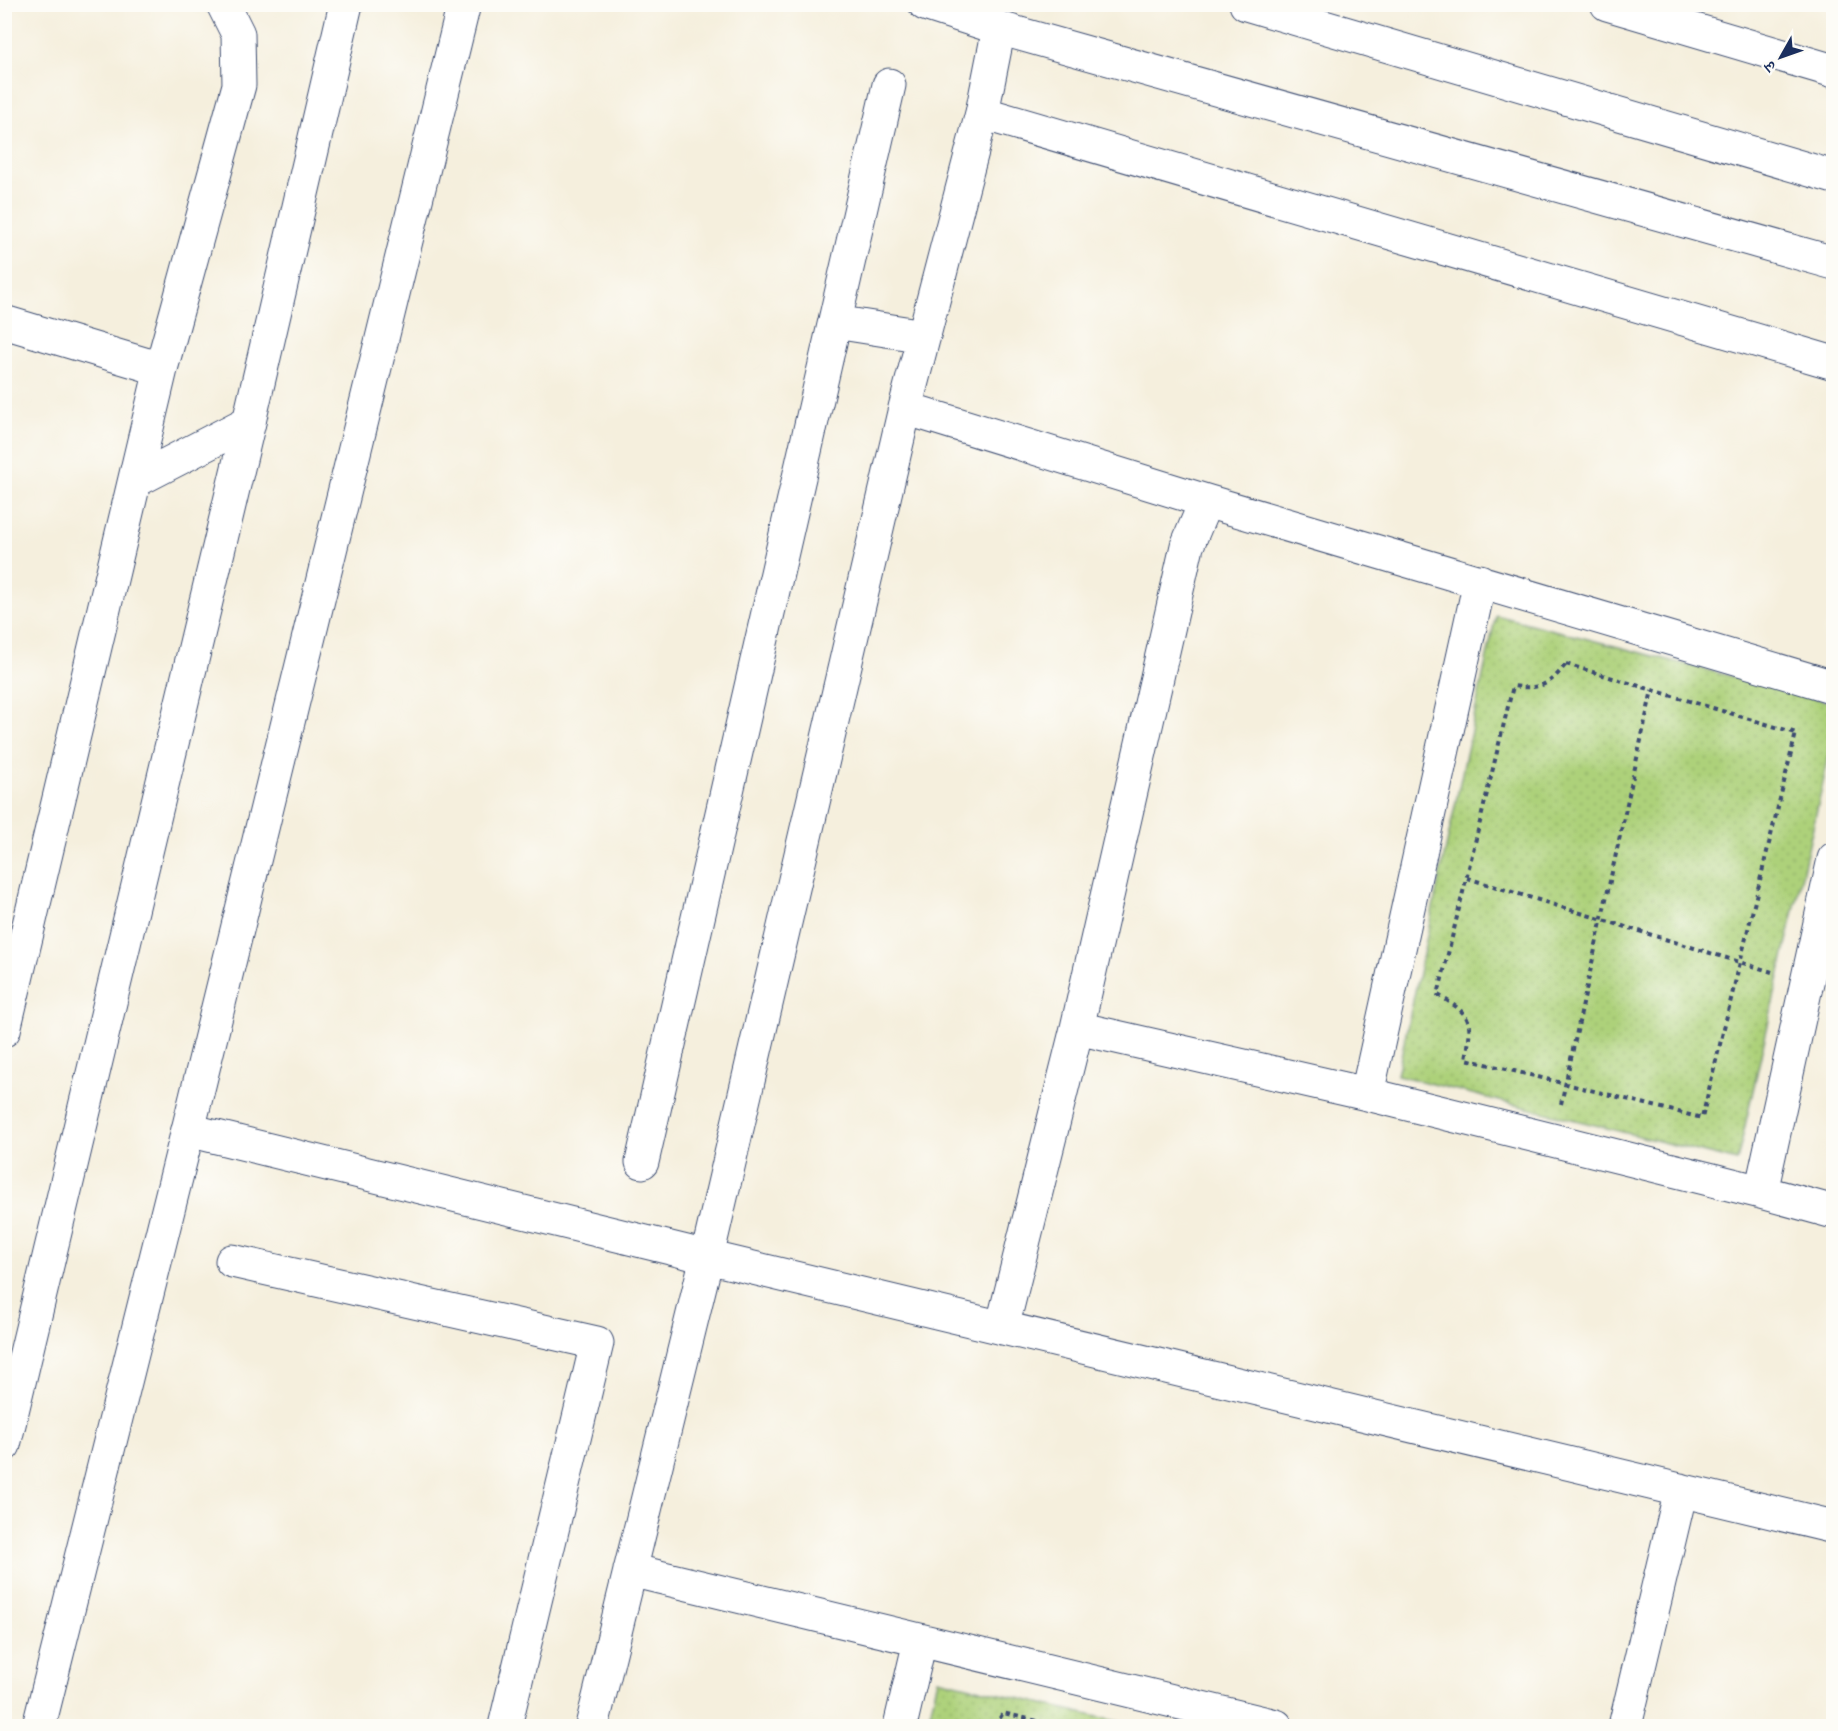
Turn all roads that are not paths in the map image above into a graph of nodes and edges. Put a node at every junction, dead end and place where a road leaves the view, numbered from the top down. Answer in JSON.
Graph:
{"nodes":[{"id":1,"x":224,"y":4,"type":"edge"},
{"id":2,"x":346,"y":4,"type":"edge"},
{"id":3,"x":464,"y":4,"type":"edge"},
{"id":4,"x":925,"y":4,"type":"edge"},
{"id":5,"x":1246,"y":4,"type":"edge"},
{"id":6,"x":1607,"y":4,"type":"edge"},
{"id":7,"x":999,"y":28,"type":"junction"},
{"id":8,"x":1833,"y":71,"type":"edge"},
{"id":9,"x":889,"y":85,"type":"dead end"},
{"id":10,"x":982,"y":113,"type":"junction"},
{"id":11,"x":1833,"y":177,"type":"edge"},
{"id":12,"x":1833,"y":263,"type":"edge"},
{"id":13,"x":4,"y":321,"type":"edge"},
{"id":14,"x":835,"y":322,"type":"junction"},
{"id":15,"x":924,"y":336,"type":"junction"},
{"id":16,"x":1833,"y":363,"type":"edge"},
{"id":17,"x":161,"y":369,"type":"junction"},
{"id":18,"x":905,"y":408,"type":"junction"},
{"id":19,"x":249,"y":422,"type":"junction"},
{"id":20,"x":135,"y":481,"type":"junction"},
{"id":21,"x":1206,"y":501,"type":"junction"},
{"id":22,"x":1480,"y":581,"type":"junction"},
{"id":23,"x":1833,"y":687,"type":"edge"},
{"id":24,"x":1833,"y":859,"type":"edge"},
{"id":25,"x":1077,"y":1028,"type":"junction"},
{"id":26,"x":4,"y":1030,"type":"edge"},
{"id":27,"x":1367,"y":1094,"type":"junction"},
{"id":28,"x":188,"y":1131,"type":"junction"},
{"id":29,"x":642,"y":1162,"type":"dead end"},
{"id":30,"x":1761,"y":1192,"type":"junction"},
{"id":31,"x":1833,"y":1212,"type":"edge"},
{"id":32,"x":707,"y":1257,"type":"junction"},
{"id":33,"x":232,"y":1261,"type":"dead end"},
{"id":34,"x":1002,"y":1328,"type":"junction"},
{"id":35,"x":4,"y":1445,"type":"edge"},
{"id":36,"x":1681,"y":1490,"type":"junction"},
{"id":37,"x":1833,"y":1527,"type":"edge"},
{"id":38,"x":630,"y":1570,"type":"junction"},
{"id":39,"x":920,"y":1641,"type":"junction"},
{"id":40,"x":39,"y":1726,"type":"edge"},
{"id":41,"x":505,"y":1726,"type":"edge"},
{"id":42,"x":592,"y":1726,"type":"edge"},
{"id":43,"x":900,"y":1726,"type":"edge"},
{"id":44,"x":1276,"y":1726,"type":"edge"},
{"id":45,"x":1626,"y":1726,"type":"edge"}],
"edges":[{"from":1,"to":17,"type":"street"},
{"from":2,"to":19,"type":"street"},
{"from":3,"to":28,"type":"street"},
{"from":4,"to":7,"type":"street"},
{"from":5,"to":11,"type":"street"},
{"from":6,"to":8,"type":"street"},
{"from":7,"to":10,"type":"street"},
{"from":7,"to":12,"type":"street"},
{"from":9,"to":14,"type":"street"},
{"from":10,"to":15,"type":"street"},
{"from":10,"to":16,"type":"street"},
{"from":13,"to":17,"type":"street"},
{"from":14,"to":15,"type":"street"},
{"from":14,"to":29,"type":"street"},
{"from":15,"to":18,"type":"street"},
{"from":17,"to":20,"type":"street"},
{"from":18,"to":21,"type":"street"},
{"from":18,"to":32,"type":"street"},
{"from":19,"to":20,"type":"street"},
{"from":19,"to":35,"type":"street"},
{"from":20,"to":26,"type":"street"},
{"from":21,"to":22,"type":"street"},
{"from":21,"to":25,"type":"street"},
{"from":22,"to":23,"type":"street"},
{"from":22,"to":27,"type":"street"},
{"from":24,"to":30,"type":"street"},
{"from":25,"to":27,"type":"street"},
{"from":25,"to":34,"type":"street"},
{"from":27,"to":30,"type":"street"},
{"from":28,"to":32,"type":"street"},
{"from":28,"to":40,"type":"street"},
{"from":30,"to":31,"type":"street"},
{"from":32,"to":34,"type":"street"},
{"from":32,"to":38,"type":"street"},
{"from":33,"to":41,"type":"street"},
{"from":34,"to":36,"type":"street"},
{"from":36,"to":37,"type":"street"},
{"from":36,"to":45,"type":"street"},
{"from":38,"to":39,"type":"street"},
{"from":38,"to":42,"type":"street"},
{"from":39,"to":43,"type":"street"},
{"from":39,"to":44,"type":"street"}]}
